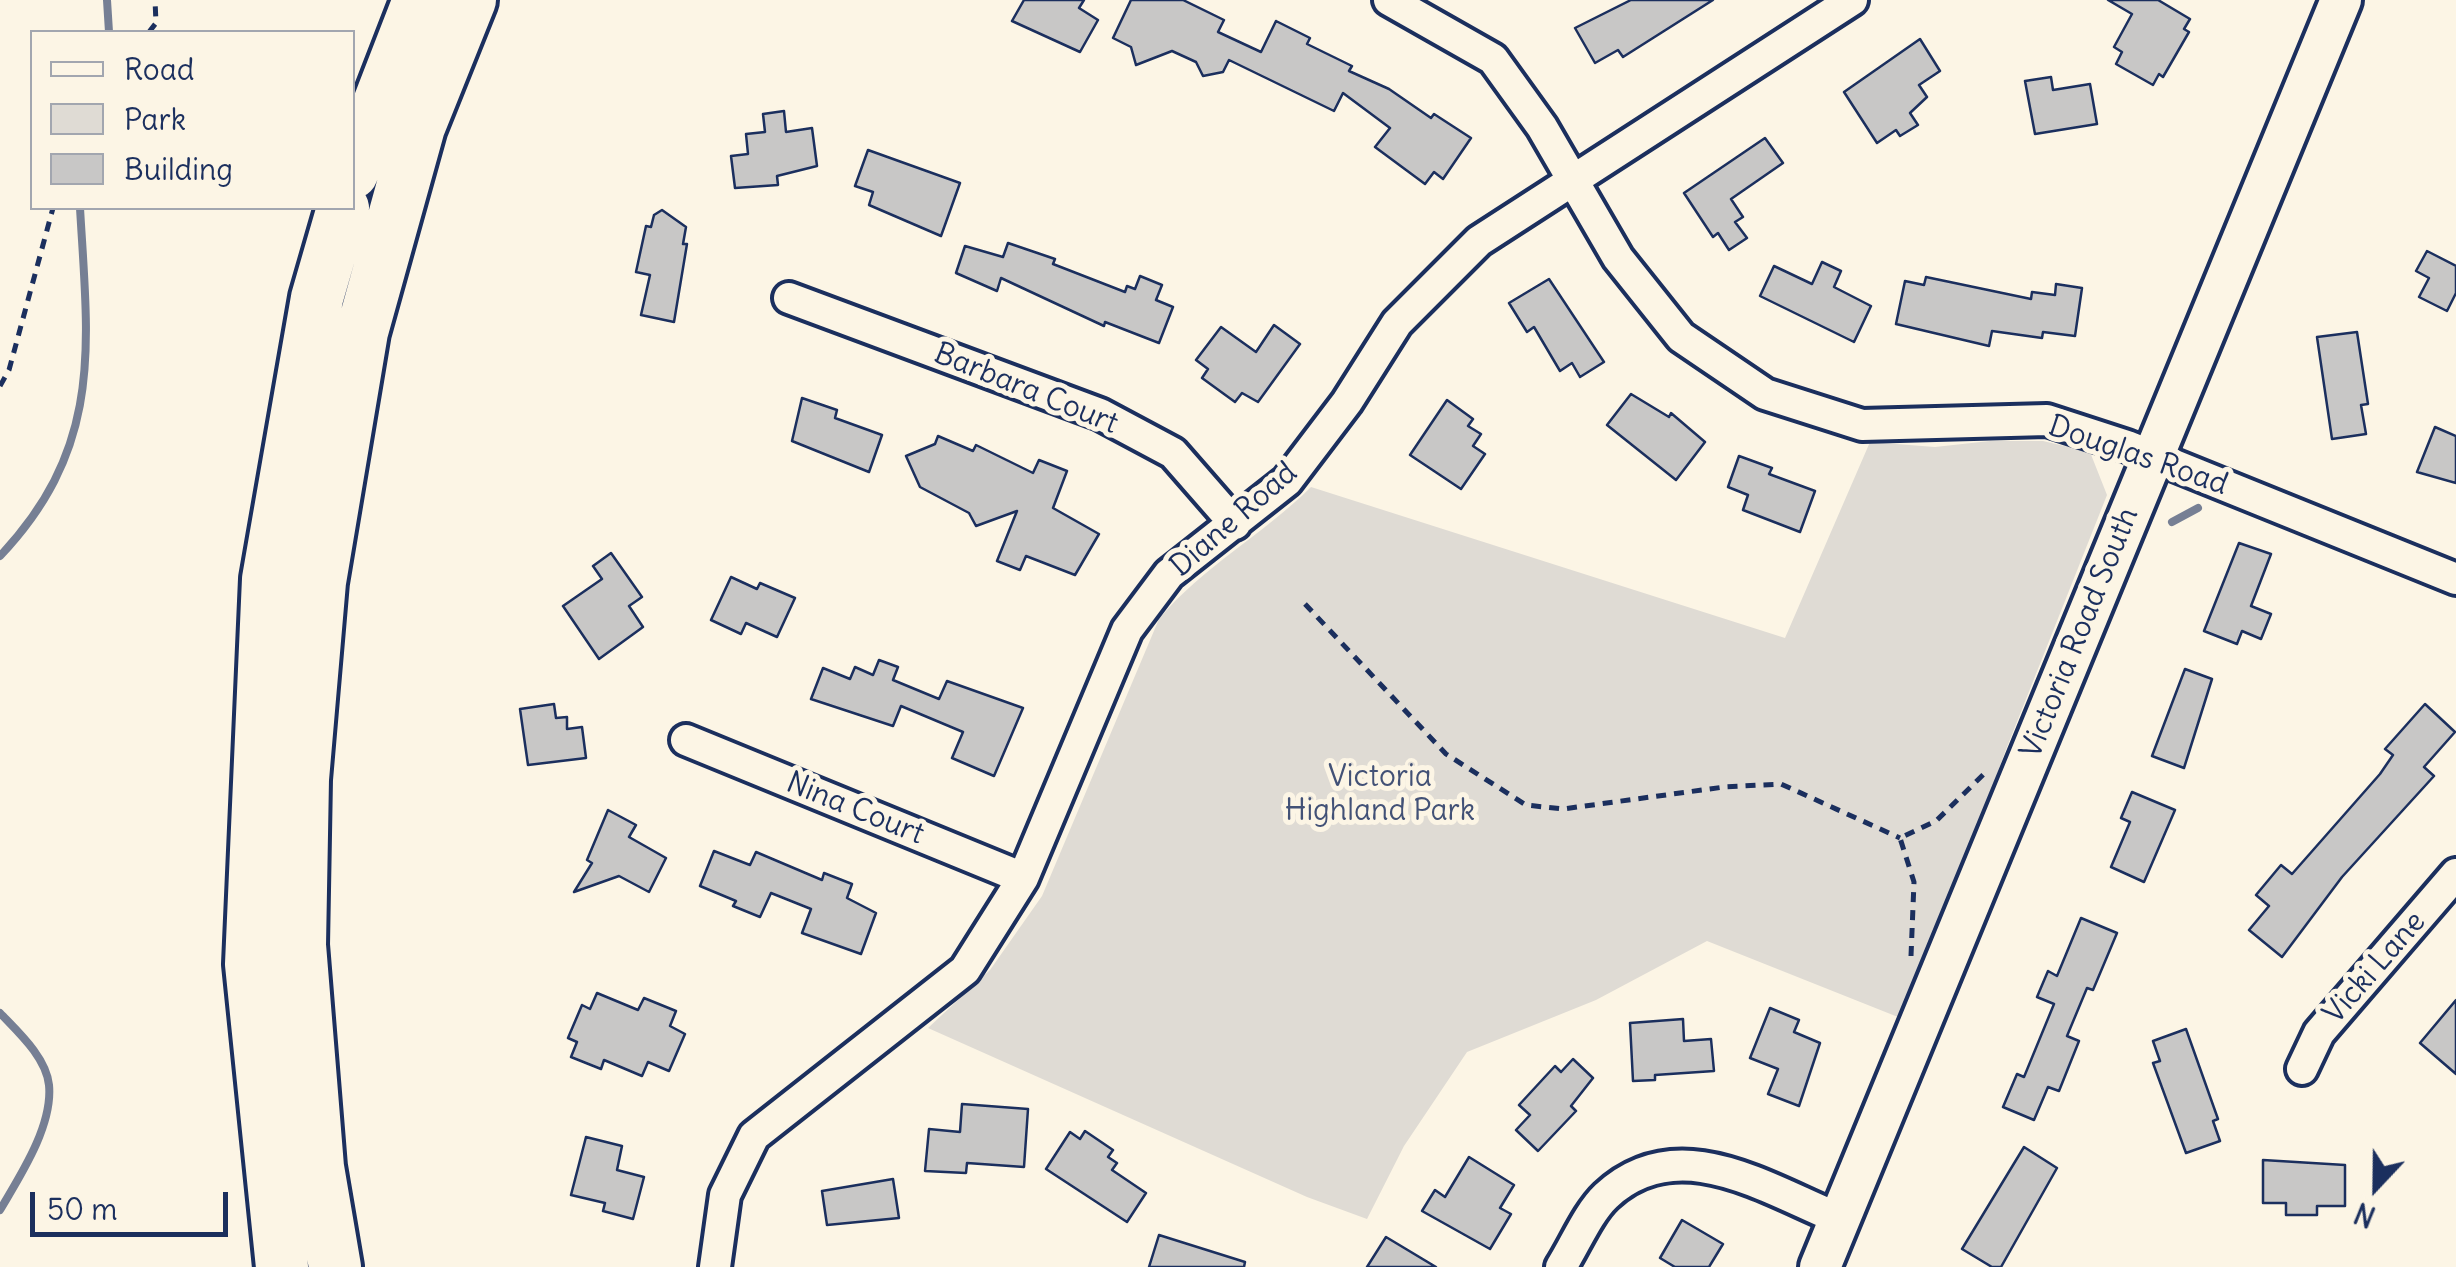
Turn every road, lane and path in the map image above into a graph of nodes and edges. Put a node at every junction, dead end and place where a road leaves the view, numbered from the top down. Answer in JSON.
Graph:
{"nodes":[{"id":1,"x":155,"y":0,"type":"edge"},
{"id":2,"x":419,"y":0,"type":"edge"},
{"id":3,"x":470,"y":0,"type":"edge"},
{"id":4,"x":1389,"y":0,"type":"edge"},
{"id":5,"x":1852,"y":0,"type":"edge"},
{"id":6,"x":2341,"y":0,"type":"edge"},
{"id":7,"x":151,"y":30,"type":"edge"},
{"id":8,"x":355,"y":165,"type":"edge"},
{"id":9,"x":1573,"y":180,"type":"junction"},
{"id":10,"x":52,"y":210,"type":"edge"},
{"id":11,"x":342,"y":210,"type":"edge"},
{"id":12,"x":790,"y":298,"type":"dead end"},
{"id":13,"x":0,"y":386,"type":"edge"},
{"id":14,"x":2153,"y":456,"type":"junction"},
{"id":15,"x":1234,"y":524,"type":"junction"},
{"id":16,"x":2456,"y":579,"type":"edge"},
{"id":17,"x":1306,"y":604,"type":"dead end"},
{"id":18,"x":686,"y":740,"type":"dead end"},
{"id":19,"x":1900,"y":838,"type":"dead end"},
{"id":20,"x":2456,"y":874,"type":"edge"},
{"id":21,"x":1023,"y":878,"type":"junction"},
{"id":22,"x":2302,"y":1069,"type":"dead end"},
{"id":23,"x":1840,"y":1220,"type":"junction"},
{"id":24,"x":282,"y":1267,"type":"edge"},
{"id":25,"x":335,"y":1267,"type":"edge"},
{"id":26,"x":715,"y":1267,"type":"edge"},
{"id":27,"x":1561,"y":1267,"type":"edge"},
{"id":28,"x":1820,"y":1267,"type":"edge"}],
"edges":[{"from":1,"to":7,"type":"path"},
{"from":2,"to":8,"type":"highway"},
{"from":3,"to":25,"type":"highway"},
{"from":4,"to":9,"type":"street","name":"Douglas Road"},
{"from":5,"to":9,"type":"street","name":"Diane Road"},
{"from":6,"to":14,"type":"street","name":"Victoria Road South"},
{"from":9,"to":14,"type":"street","name":"Douglas Road"},
{"from":9,"to":15,"type":"street","name":"Diane Road"},
{"from":10,"to":13,"type":"path"},
{"from":11,"to":24,"type":"highway"},
{"from":12,"to":15,"type":"street","name":"Barbara Court"},
{"from":14,"to":16,"type":"street","name":"Douglas Road"},
{"from":14,"to":23,"type":"street","name":"Victoria Road South"},
{"from":15,"to":21,"type":"street","name":"Diane Road"},
{"from":17,"to":19,"type":"path"},
{"from":18,"to":21,"type":"street","name":"Nina Court"},
{"from":20,"to":22,"type":"street","name":"Vicki Lane"},
{"from":21,"to":26,"type":"street","name":"Diane Road"},
{"from":23,"to":27,"type":"street"},
{"from":23,"to":28,"type":"street","name":"Victoria Road South"}]}
